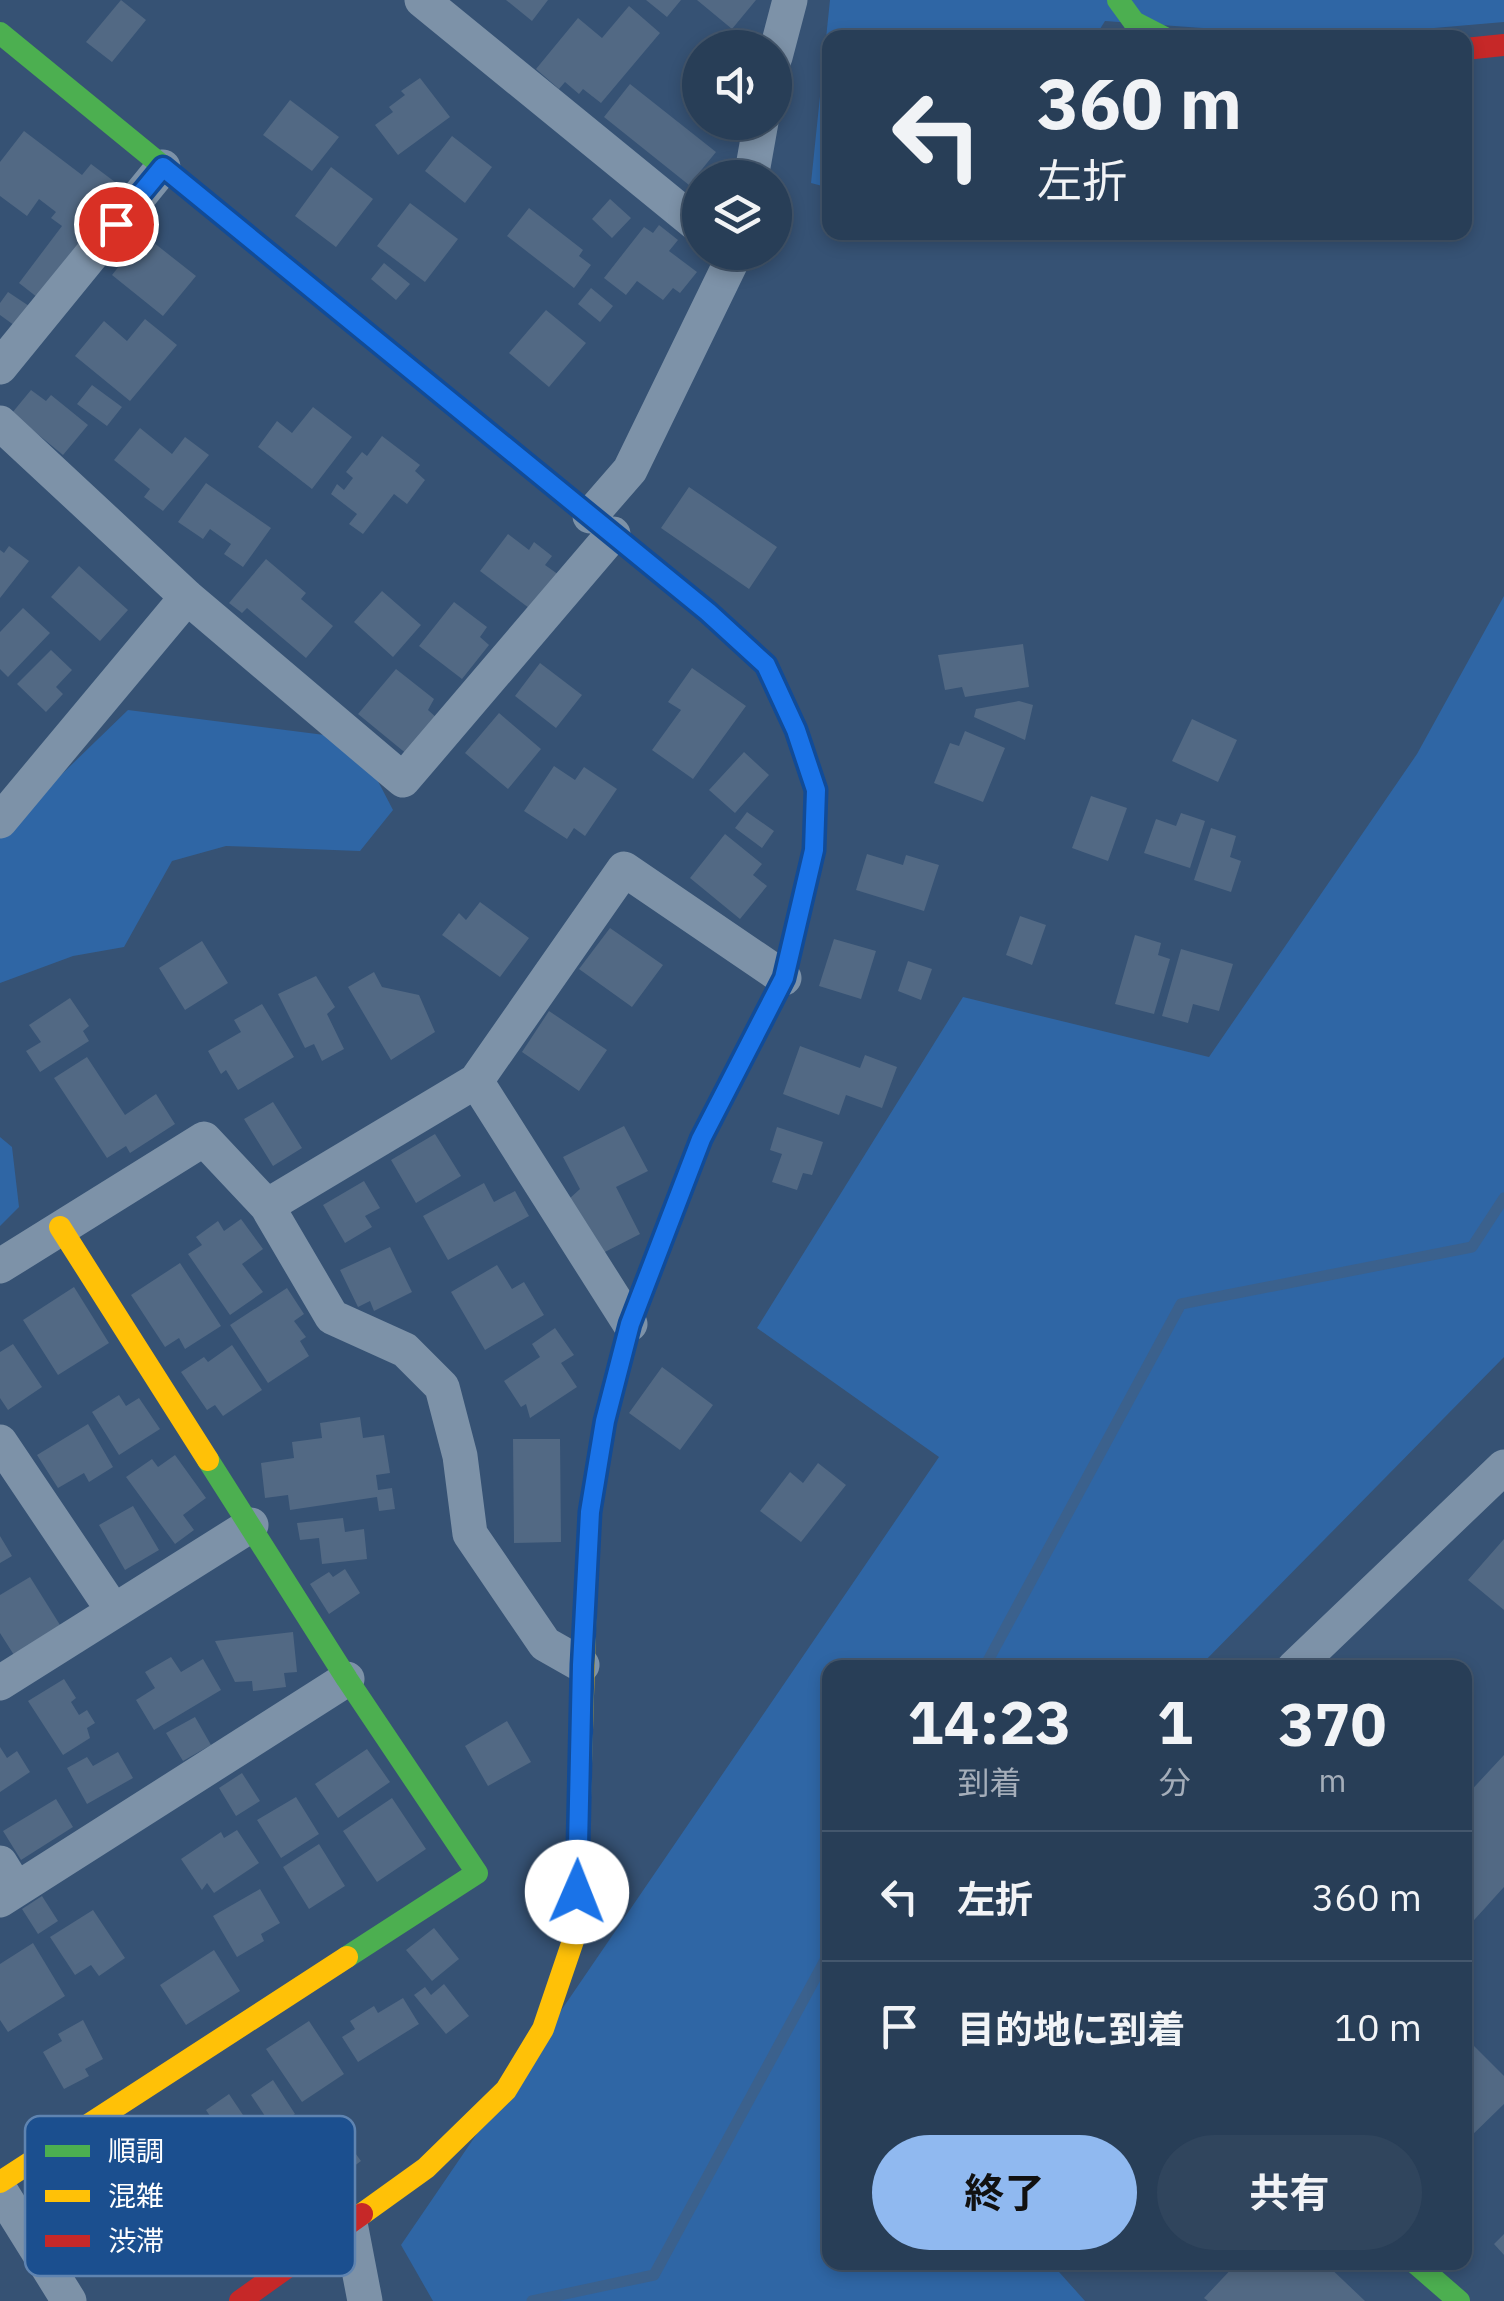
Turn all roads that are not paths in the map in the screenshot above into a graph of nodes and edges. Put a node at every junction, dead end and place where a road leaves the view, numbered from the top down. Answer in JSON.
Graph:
{"nodes":[{"id":1,"x":422,"y":0,"type":"edge"},
{"id":2,"x":790,"y":0,"type":"edge"},
{"id":3,"x":1118,"y":0,"type":"edge"},
{"id":4,"x":782,"y":30,"type":"edge"},
{"id":5,"x":1150,"y":30,"type":"edge"},
{"id":6,"x":0,"y":34,"type":"edge"},
{"id":7,"x":1504,"y":45,"type":"edge"},
{"id":8,"x":1472,"y":48,"type":"edge"},
{"id":9,"x":163,"y":167,"type":"junction"},
{"id":10,"x":682,"y":212,"type":"edge"},
{"id":11,"x":726,"y":270,"type":"edge"},
{"id":12,"x":0,"y":367,"type":"edge"},
{"id":13,"x":0,"y":424,"type":"edge"},
{"id":14,"x":601,"y":525,"type":"junction"},
{"id":15,"x":187,"y":597,"type":"junction"},
{"id":16,"x":3,"y":812,"type":"edge"},
{"id":17,"x":784,"y":978,"type":"junction"},
{"id":18,"x":476,"y":1082,"type":"junction"},
{"id":19,"x":267,"y":1206,"type":"junction"},
{"id":20,"x":60,"y":1227,"type":"junction"},
{"id":21,"x":0,"y":1266,"type":"edge"},
{"id":22,"x":630,"y":1324,"type":"junction"},
{"id":23,"x":0,"y":1442,"type":"edge"},
{"id":24,"x":1504,"y":1468,"type":"edge"},
{"id":25,"x":251,"y":1525,"type":"junction"},
{"id":26,"x":113,"y":1610,"type":"junction"},
{"id":27,"x":1302,"y":1660,"type":"edge"},
{"id":28,"x":582,"y":1665,"type":"junction"},
{"id":29,"x":347,"y":1679,"type":"junction"},
{"id":30,"x":0,"y":1683,"type":"edge"},
{"id":31,"x":5,"y":1884,"type":"edge"},
{"id":32,"x":102,"y":2116,"type":"edge"},
{"id":33,"x":25,"y":2166,"type":"edge"},
{"id":34,"x":0,"y":2182,"type":"edge"},
{"id":35,"x":0,"y":2190,"type":"edge"},
{"id":36,"x":355,"y":2219,"type":"edge"},
{"id":37,"x":25,"y":2230,"type":"edge"},
{"id":38,"x":355,"y":2249,"type":"edge"},
{"id":39,"x":1423,"y":2270,"type":"edge"},
{"id":40,"x":53,"y":2276,"type":"edge"},
{"id":41,"x":275,"y":2276,"type":"edge"},
{"id":42,"x":69,"y":2301,"type":"edge"},
{"id":43,"x":240,"y":2301,"type":"edge"},
{"id":44,"x":365,"y":2301,"type":"edge"},
{"id":45,"x":1459,"y":2301,"type":"edge"}],
"edges":[{"from":1,"to":10,"type":"street"},
{"from":2,"to":4,"type":"street"},
{"from":3,"to":5,"type":"street"},
{"from":6,"to":9,"type":"street"},
{"from":7,"to":8,"type":"street"},
{"from":9,"to":12,"type":"street"},
{"from":9,"to":14,"type":"street"},
{"from":11,"to":14,"type":"street"},
{"from":13,"to":15,"type":"street"},
{"from":14,"to":15,"type":"street"},
{"from":14,"to":17,"type":"street"},
{"from":15,"to":16,"type":"street"},
{"from":17,"to":18,"type":"street"},
{"from":17,"to":22,"type":"street"},
{"from":18,"to":19,"type":"street"},
{"from":18,"to":22,"type":"street"},
{"from":19,"to":20,"type":"street"},
{"from":19,"to":28,"type":"street"},
{"from":20,"to":21,"type":"street"},
{"from":20,"to":25,"type":"street"},
{"from":22,"to":28,"type":"street"},
{"from":23,"to":26,"type":"street"},
{"from":24,"to":27,"type":"street"},
{"from":25,"to":26,"type":"street"},
{"from":25,"to":29,"type":"street"},
{"from":26,"to":30,"type":"street"},
{"from":28,"to":36,"type":"street"},
{"from":29,"to":31,"type":"street"},
{"from":29,"to":32,"type":"street"},
{"from":33,"to":34,"type":"street"},
{"from":35,"to":37,"type":"street"},
{"from":38,"to":44,"type":"street"},
{"from":39,"to":45,"type":"street"},
{"from":40,"to":42,"type":"street"},
{"from":41,"to":43,"type":"street"}]}
